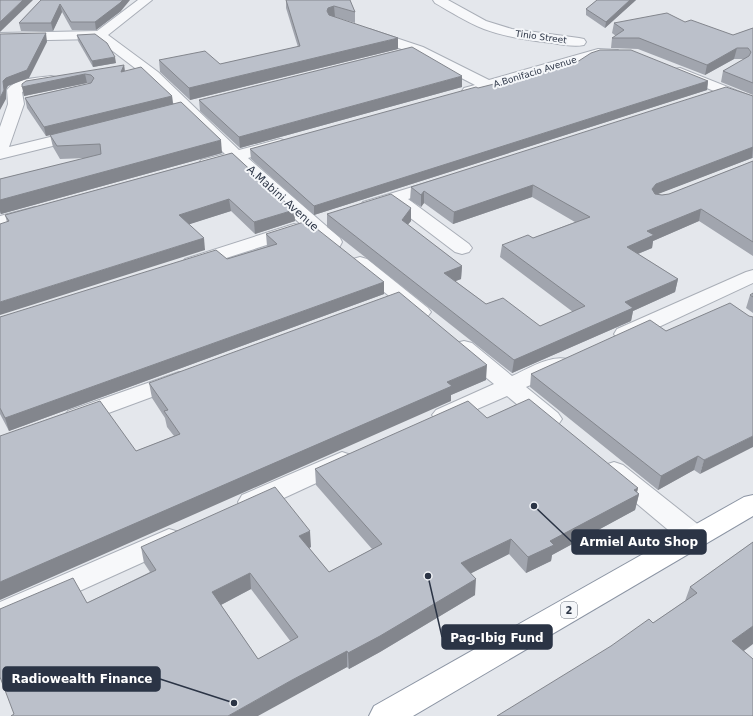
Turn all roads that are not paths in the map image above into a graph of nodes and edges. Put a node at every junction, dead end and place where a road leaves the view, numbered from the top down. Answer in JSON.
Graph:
{"nodes":[{"id":1,"x":146,"y":0,"type":"edge"},
{"id":2,"x":439,"y":0,"type":"edge"},
{"id":3,"x":16,"y":27,"type":"dead end"},
{"id":4,"x":358,"y":29,"type":"edge"},
{"id":5,"x":100,"y":35,"type":"junction"},
{"id":6,"x":3,"y":37,"type":"edge"},
{"id":7,"x":579,"y":42,"type":"dead end"},
{"id":8,"x":418,"y":50,"type":"junction"},
{"id":9,"x":632,"y":53,"type":"edge"},
{"id":10,"x":395,"y":56,"type":"edge"},
{"id":11,"x":666,"y":67,"type":"edge"},
{"id":12,"x":62,"y":78,"type":"edge"},
{"id":13,"x":489,"y":86,"type":"junction"},
{"id":14,"x":458,"y":94,"type":"edge"},
{"id":15,"x":31,"y":100,"type":"edge"},
{"id":16,"x":753,"y":102,"type":"edge"},
{"id":17,"x":16,"y":104,"type":"junction"},
{"id":18,"x":90,"y":132,"type":"edge"},
{"id":19,"x":297,"y":139,"type":"edge"},
{"id":20,"x":0,"y":150,"type":"edge"},
{"id":21,"x":0,"y":154,"type":"edge"},
{"id":22,"x":236,"y":156,"type":"junction"},
{"id":23,"x":190,"y":168,"type":"edge"},
{"id":24,"x":455,"y":178,"type":"edge"},
{"id":25,"x":395,"y":198,"type":"junction"},
{"id":26,"x":46,"y":209,"type":"edge"},
{"id":27,"x":357,"y":210,"type":"edge"},
{"id":28,"x":0,"y":222,"type":"edge"},
{"id":29,"x":319,"y":222,"type":"junction"},
{"id":30,"x":462,"y":248,"type":"dead end"},
{"id":31,"x":175,"y":268,"type":"edge"},
{"id":32,"x":753,"y":276,"type":"edge"},
{"id":33,"x":402,"y":297,"type":"junction"},
{"id":34,"x":380,"y":305,"type":"edge"},
{"id":35,"x":432,"y":322,"type":"edge"},
{"id":36,"x":450,"y":336,"type":"edge"},
{"id":37,"x":603,"y":344,"type":"edge"},
{"id":38,"x":582,"y":353,"type":"edge"},
{"id":39,"x":201,"y":371,"type":"edge"},
{"id":40,"x":510,"y":386,"type":"junction"},
{"id":41,"x":60,"y":423,"type":"edge"},
{"id":42,"x":422,"y":425,"type":"edge"},
{"id":43,"x":566,"y":431,"type":"edge"},
{"id":44,"x":364,"y":451,"type":"edge"},
{"id":45,"x":603,"y":462,"type":"edge"},
{"id":46,"x":753,"y":504,"type":"edge"},
{"id":47,"x":233,"y":510,"type":"edge"},
{"id":48,"x":189,"y":530,"type":"edge"},
{"id":49,"x":695,"y":537,"type":"junction"},
{"id":50,"x":0,"y":615,"type":"edge"},
{"id":51,"x":385,"y":716,"type":"edge"}],
"edges":[{"from":1,"to":5,"type":"street"},
{"from":2,"to":7,"type":"street","name":"Tinio Street"},
{"from":3,"to":6,"type":"street"},
{"from":4,"to":8,"type":"street"},
{"from":5,"to":6,"type":"street"},
{"from":5,"to":22,"type":"street","name":"A.Mabini Avenue"},
{"from":8,"to":10,"type":"street"},
{"from":8,"to":13,"type":"street"},
{"from":9,"to":13,"type":"street","name":"A.Bonifacio Avenue"},
{"from":11,"to":16,"type":"street"},
{"from":12,"to":17,"type":"street"},
{"from":13,"to":14,"type":"street","name":"A.Bonifacio Avenue"},
{"from":15,"to":17,"type":"street"},
{"from":17,"to":20,"type":"street"},
{"from":18,"to":21,"type":"street"},
{"from":19,"to":22,"type":"street"},
{"from":22,"to":23,"type":"street"},
{"from":22,"to":29,"type":"street","name":"A.Mabini Avenue"},
{"from":24,"to":25,"type":"street"},
{"from":25,"to":27,"type":"street"},
{"from":25,"to":30,"type":"street"},
{"from":26,"to":28,"type":"street"},
{"from":29,"to":31,"type":"street"},
{"from":29,"to":33,"type":"street","name":"A.Mabini Avenue"},
{"from":32,"to":37,"type":"street"},
{"from":33,"to":34,"type":"street"},
{"from":33,"to":35,"type":"street","name":"A.Mabini Avenue"},
{"from":36,"to":40,"type":"street"},
{"from":38,"to":40,"type":"street"},
{"from":39,"to":41,"type":"street"},
{"from":40,"to":42,"type":"street"},
{"from":40,"to":43,"type":"street"},
{"from":44,"to":47,"type":"street"},
{"from":45,"to":49,"type":"street"},
{"from":46,"to":49,"type":"highway","number":"2"},
{"from":48,"to":50,"type":"street"},
{"from":49,"to":51,"type":"highway","number":"2"}]}
